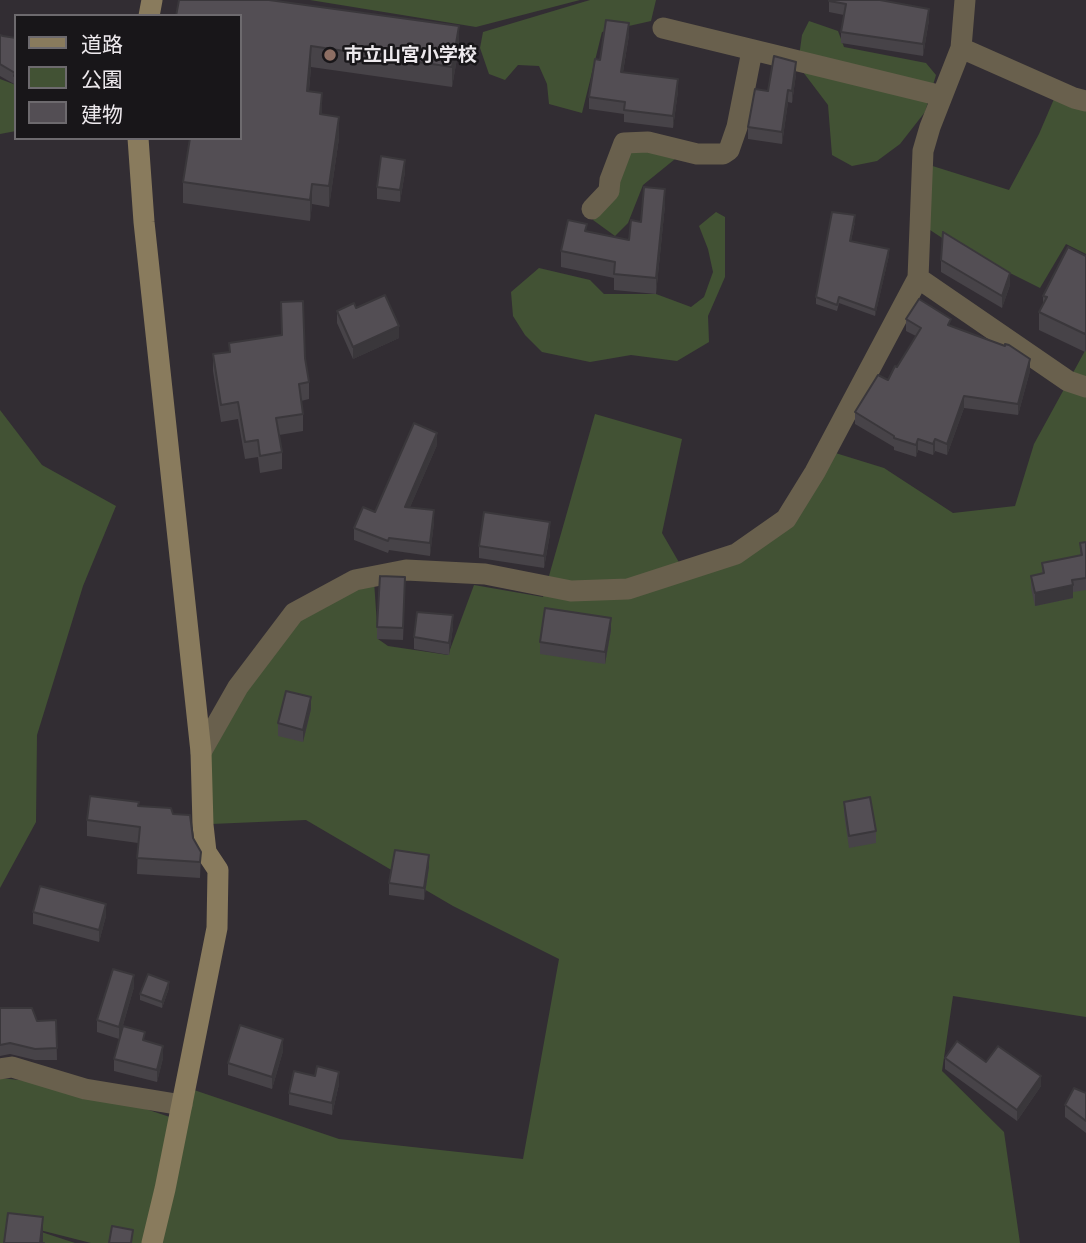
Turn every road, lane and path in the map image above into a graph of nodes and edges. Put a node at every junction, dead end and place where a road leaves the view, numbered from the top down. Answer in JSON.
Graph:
{"nodes":[{"id":1,"x":965,"y":0,"type":"edge"},
{"id":2,"x":663,"y":28,"type":"dead end"},
{"id":3,"x":961,"y":48,"type":"junction"},
{"id":4,"x":752,"y":51,"type":"junction"},
{"id":5,"x":942,"y":96,"type":"junction"},
{"id":6,"x":1086,"y":101,"type":"edge"},
{"id":7,"x":138,"y":140,"type":"edge"},
{"id":8,"x":592,"y":209,"type":"dead end"},
{"id":9,"x":918,"y":278,"type":"junction"},
{"id":10,"x":1086,"y":387,"type":"edge"},
{"id":11,"x":201,"y":752,"type":"junction"},
{"id":12,"x":0,"y":1069,"type":"edge"},
{"id":13,"x":182,"y":1105,"type":"junction"},
{"id":14,"x":152,"y":1243,"type":"edge"}],
"edges":[{"from":1,"to":3,"type":"street"},
{"from":2,"to":4,"type":"street"},
{"from":3,"to":5,"type":"street"},
{"from":3,"to":6,"type":"street"},
{"from":4,"to":5,"type":"street"},
{"from":4,"to":8,"type":"street"},
{"from":5,"to":9,"type":"street"},
{"from":7,"to":11,"type":"street"},
{"from":9,"to":10,"type":"street"},
{"from":9,"to":11,"type":"street"},
{"from":11,"to":13,"type":"street"},
{"from":12,"to":13,"type":"street"},
{"from":13,"to":14,"type":"street"}]}
